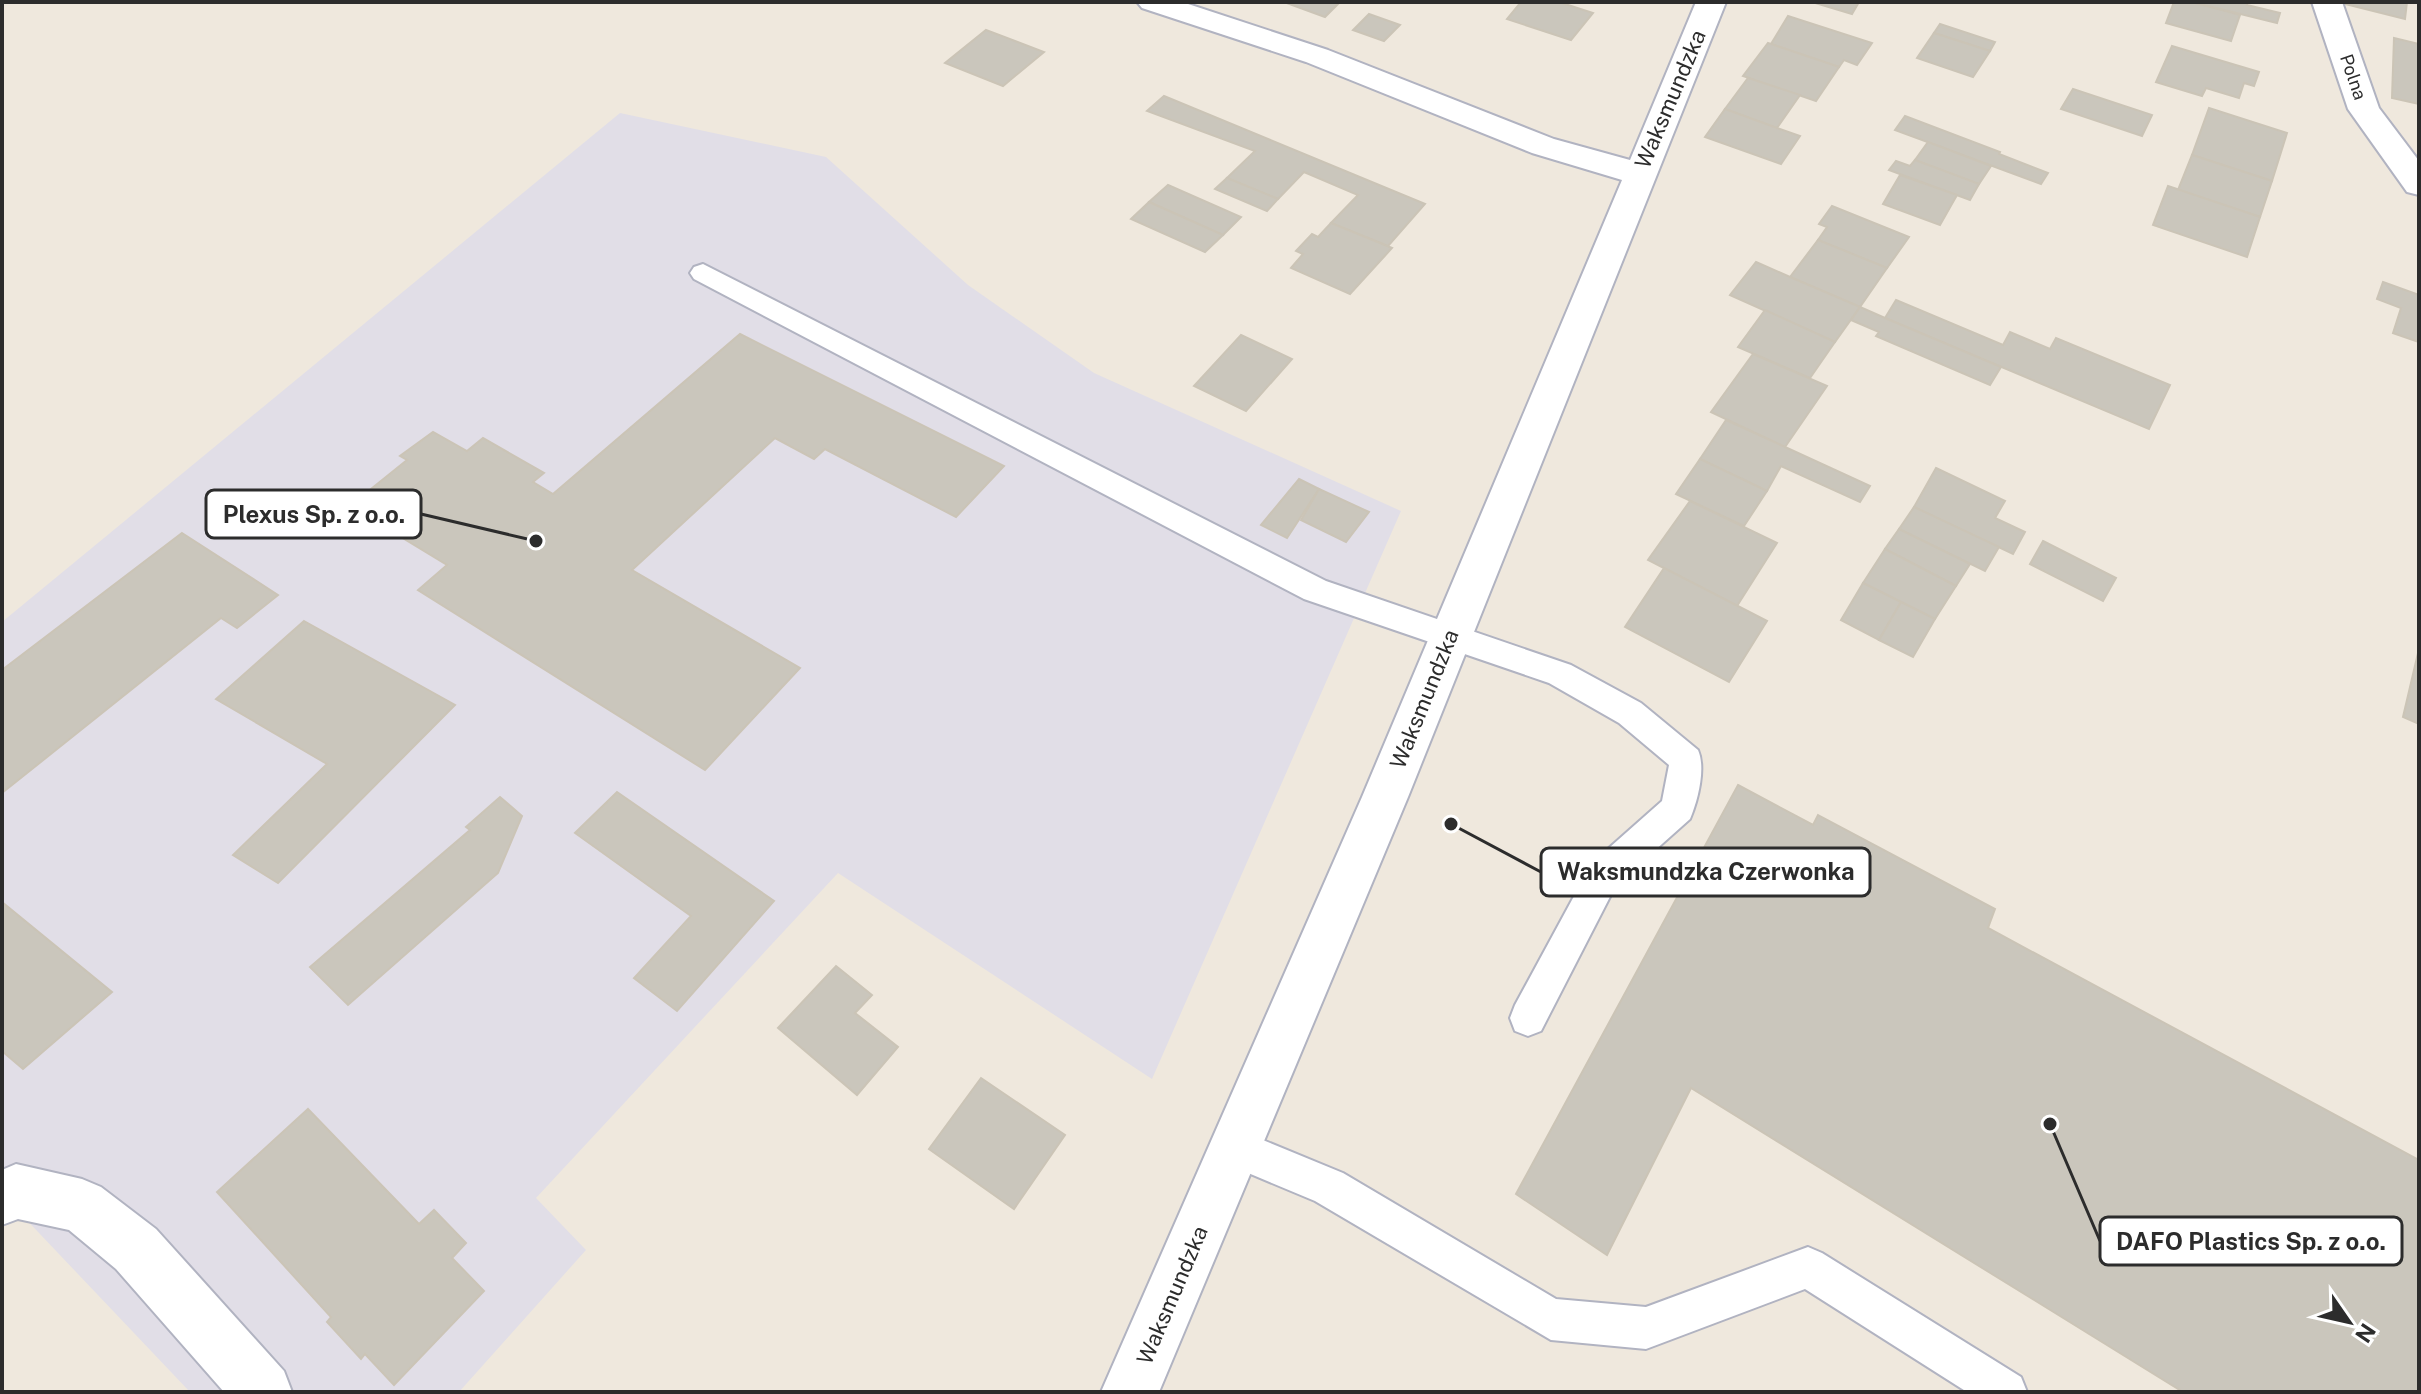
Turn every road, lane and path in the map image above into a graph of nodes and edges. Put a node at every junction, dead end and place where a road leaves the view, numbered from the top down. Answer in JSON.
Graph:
{"nodes":[{"id":1,"x":1152,"y":2,"type":"edge"},
{"id":2,"x":1711,"y":2,"type":"edge"},
{"id":3,"x":2327,"y":2,"type":"edge"},
{"id":4,"x":1639,"y":174,"type":"junction"},
{"id":5,"x":2419,"y":184,"type":"edge"},
{"id":6,"x":703,"y":273,"type":"dead end"},
{"id":7,"x":1450,"y":636,"type":"junction"},
{"id":8,"x":1528,"y":1018,"type":"dead end"},
{"id":9,"x":1236,"y":1148,"type":"junction"},
{"id":10,"x":2,"y":1198,"type":"edge"},
{"id":11,"x":263,"y":1392,"type":"edge"},
{"id":12,"x":1130,"y":1392,"type":"edge"},
{"id":13,"x":2006,"y":1392,"type":"edge"}],
"edges":[{"from":1,"to":4,"type":"street"},
{"from":2,"to":4,"type":"street","name":"Waksmundzka"},
{"from":3,"to":5,"type":"street","name":"Polna"},
{"from":4,"to":7,"type":"street","name":"Waksmundzka"},
{"from":6,"to":7,"type":"lane"},
{"from":7,"to":8,"type":"lane"},
{"from":7,"to":9,"type":"street","name":"Waksmundzka"},
{"from":9,"to":12,"type":"street","name":"Waksmundzka"},
{"from":9,"to":13,"type":"lane"},
{"from":10,"to":11,"type":"street"}]}
